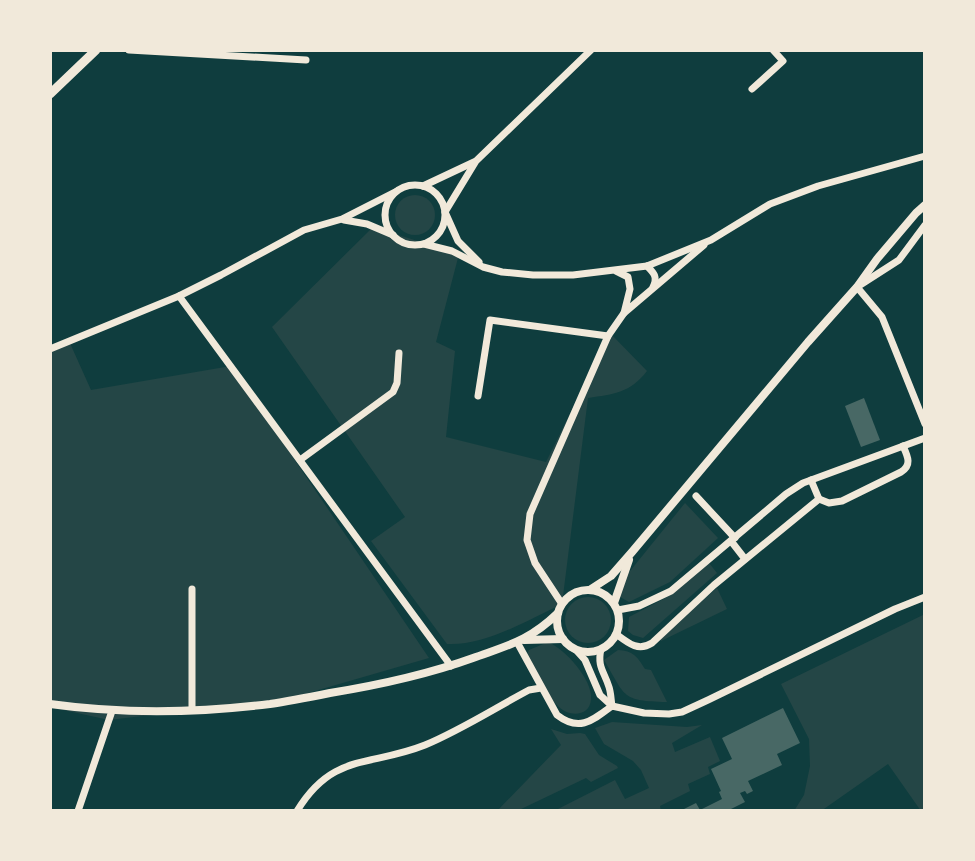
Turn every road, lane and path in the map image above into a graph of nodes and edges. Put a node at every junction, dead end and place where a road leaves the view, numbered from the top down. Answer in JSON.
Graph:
{"nodes":[{"id":1,"x":96,"y":50,"type":"edge"},
{"id":2,"x":129,"y":50,"type":"edge"},
{"id":3,"x":591,"y":50,"type":"edge"},
{"id":4,"x":773,"y":50,"type":"edge"},
{"id":5,"x":212,"y":53,"type":"edge"},
{"id":6,"x":306,"y":60,"type":"dead end"},
{"id":7,"x":752,"y":89,"type":"dead end"},
{"id":8,"x":50,"y":94,"type":"edge"},
{"id":9,"x":925,"y":149,"type":"edge"},
{"id":10,"x":925,"y":156,"type":"edge"},
{"id":11,"x":476,"y":161,"type":"junction"},
{"id":12,"x":907,"y":162,"type":"junction"},
{"id":13,"x":423,"y":186,"type":"junction"},
{"id":14,"x":397,"y":191,"type":"junction"},
{"id":15,"x":925,"y":205,"type":"edge"},
{"id":16,"x":445,"y":212,"type":"junction"},
{"id":17,"x":342,"y":219,"type":"junction"},
{"id":18,"x":925,"y":225,"type":"edge"},
{"id":19,"x":393,"y":236,"type":"junction"},
{"id":20,"x":711,"y":240,"type":"junction"},
{"id":21,"x":424,"y":244,"type":"junction"},
{"id":22,"x":647,"y":266,"type":"junction"},
{"id":23,"x":483,"y":267,"type":"junction"},
{"id":24,"x":614,"y":269,"type":"junction"},
{"id":25,"x":857,"y":287,"type":"junction"},
{"id":26,"x":652,"y":289,"type":"junction"},
{"id":27,"x":179,"y":296,"type":"junction"},
{"id":28,"x":624,"y":313,"type":"junction"},
{"id":29,"x":608,"y":336,"type":"junction"},
{"id":30,"x":50,"y":349,"type":"edge"},
{"id":31,"x":399,"y":353,"type":"dead end"},
{"id":32,"x":478,"y":396,"type":"dead end"},
{"id":33,"x":925,"y":424,"type":"edge"},
{"id":34,"x":925,"y":438,"type":"edge"},
{"id":35,"x":903,"y":446,"type":"junction"},
{"id":36,"x":300,"y":460,"type":"junction"},
{"id":37,"x":811,"y":480,"type":"junction"},
{"id":38,"x":696,"y":496,"type":"dead end"},
{"id":39,"x":819,"y":499,"type":"junction"},
{"id":40,"x":733,"y":540,"type":"junction"},
{"id":41,"x":632,"y":552,"type":"junction"},
{"id":42,"x":745,"y":559,"type":"junction"},
{"id":43,"x":192,"y":589,"type":"dead end"},
{"id":44,"x":591,"y":589,"type":"junction"},
{"id":45,"x":925,"y":597,"type":"edge"},
{"id":46,"x":616,"y":606,"type":"junction"},
{"id":47,"x":560,"y":608,"type":"junction"},
{"id":48,"x":616,"y":634,"type":"junction"},
{"id":49,"x":563,"y":639,"type":"junction"},
{"id":50,"x":520,"y":641,"type":"junction"},
{"id":51,"x":601,"y":649,"type":"junction"},
{"id":52,"x":576,"y":650,"type":"junction"},
{"id":53,"x":451,"y":666,"type":"junction"},
{"id":54,"x":541,"y":688,"type":"junction"},
{"id":55,"x":50,"y":704,"type":"edge"},
{"id":56,"x":612,"y":706,"type":"junction"},
{"id":57,"x":192,"y":710,"type":"junction"},
{"id":58,"x":112,"y":711,"type":"junction"},
{"id":59,"x":78,"y":811,"type":"edge"},
{"id":60,"x":297,"y":811,"type":"edge"}],
"edges":[{"from":1,"to":8,"type":"main road"},
{"from":2,"to":5,"type":"street"},
{"from":3,"to":11,"type":"street"},
{"from":4,"to":7,"type":"street"},
{"from":5,"to":6,"type":"street"},
{"from":9,"to":12,"type":"street"},
{"from":10,"to":12,"type":"street"},
{"from":11,"to":13,"type":"street"},
{"from":11,"to":16,"type":"street"},
{"from":12,"to":20,"type":"street"},
{"from":13,"to":14,"type":"street"},
{"from":13,"to":16,"type":"street"},
{"from":14,"to":17,"type":"street"},
{"from":14,"to":19,"type":"street"},
{"from":15,"to":25,"type":"street"},
{"from":16,"to":21,"type":"street"},
{"from":16,"to":23,"type":"street"},
{"from":17,"to":19,"type":"street"},
{"from":17,"to":27,"type":"street"},
{"from":18,"to":25,"type":"street"},
{"from":19,"to":21,"type":"street"},
{"from":20,"to":22,"type":"street"},
{"from":20,"to":26,"type":"street"},
{"from":21,"to":23,"type":"street"},
{"from":22,"to":24,"type":"street"},
{"from":22,"to":26,"type":"street"},
{"from":23,"to":24,"type":"street"},
{"from":24,"to":28,"type":"street"},
{"from":25,"to":33,"type":"street"},
{"from":25,"to":41,"type":"street"},
{"from":26,"to":28,"type":"street"},
{"from":27,"to":30,"type":"street"},
{"from":27,"to":36,"type":"street"},
{"from":28,"to":29,"type":"street"},
{"from":29,"to":32,"type":"street"},
{"from":29,"to":47,"type":"street"},
{"from":31,"to":36,"type":"street"},
{"from":34,"to":35,"type":"street"},
{"from":35,"to":37,"type":"street"},
{"from":35,"to":39,"type":"street"},
{"from":36,"to":53,"type":"street"},
{"from":37,"to":39,"type":"street"},
{"from":37,"to":40,"type":"street"},
{"from":38,"to":40,"type":"street"},
{"from":39,"to":42,"type":"street"},
{"from":40,"to":42,"type":"street"},
{"from":40,"to":46,"type":"street"},
{"from":41,"to":44,"type":"street"},
{"from":41,"to":46,"type":"street"},
{"from":42,"to":48,"type":"street"},
{"from":43,"to":57,"type":"street"},
{"from":44,"to":46,"type":"street"},
{"from":44,"to":47,"type":"street"},
{"from":45,"to":56,"type":"street"},
{"from":46,"to":48,"type":"street"},
{"from":47,"to":49,"type":"street"},
{"from":47,"to":50,"type":"street"},
{"from":48,"to":51,"type":"street"},
{"from":49,"to":50,"type":"street"},
{"from":49,"to":52,"type":"street"},
{"from":50,"to":53,"type":"street"},
{"from":50,"to":54,"type":"street"},
{"from":51,"to":52,"type":"street"},
{"from":51,"to":56,"type":"street"},
{"from":52,"to":56,"type":"street"},
{"from":53,"to":57,"type":"street"},
{"from":54,"to":56,"type":"street"},
{"from":54,"to":60,"type":"street"},
{"from":55,"to":58,"type":"street"},
{"from":57,"to":58,"type":"street"},
{"from":58,"to":59,"type":"street"}]}
